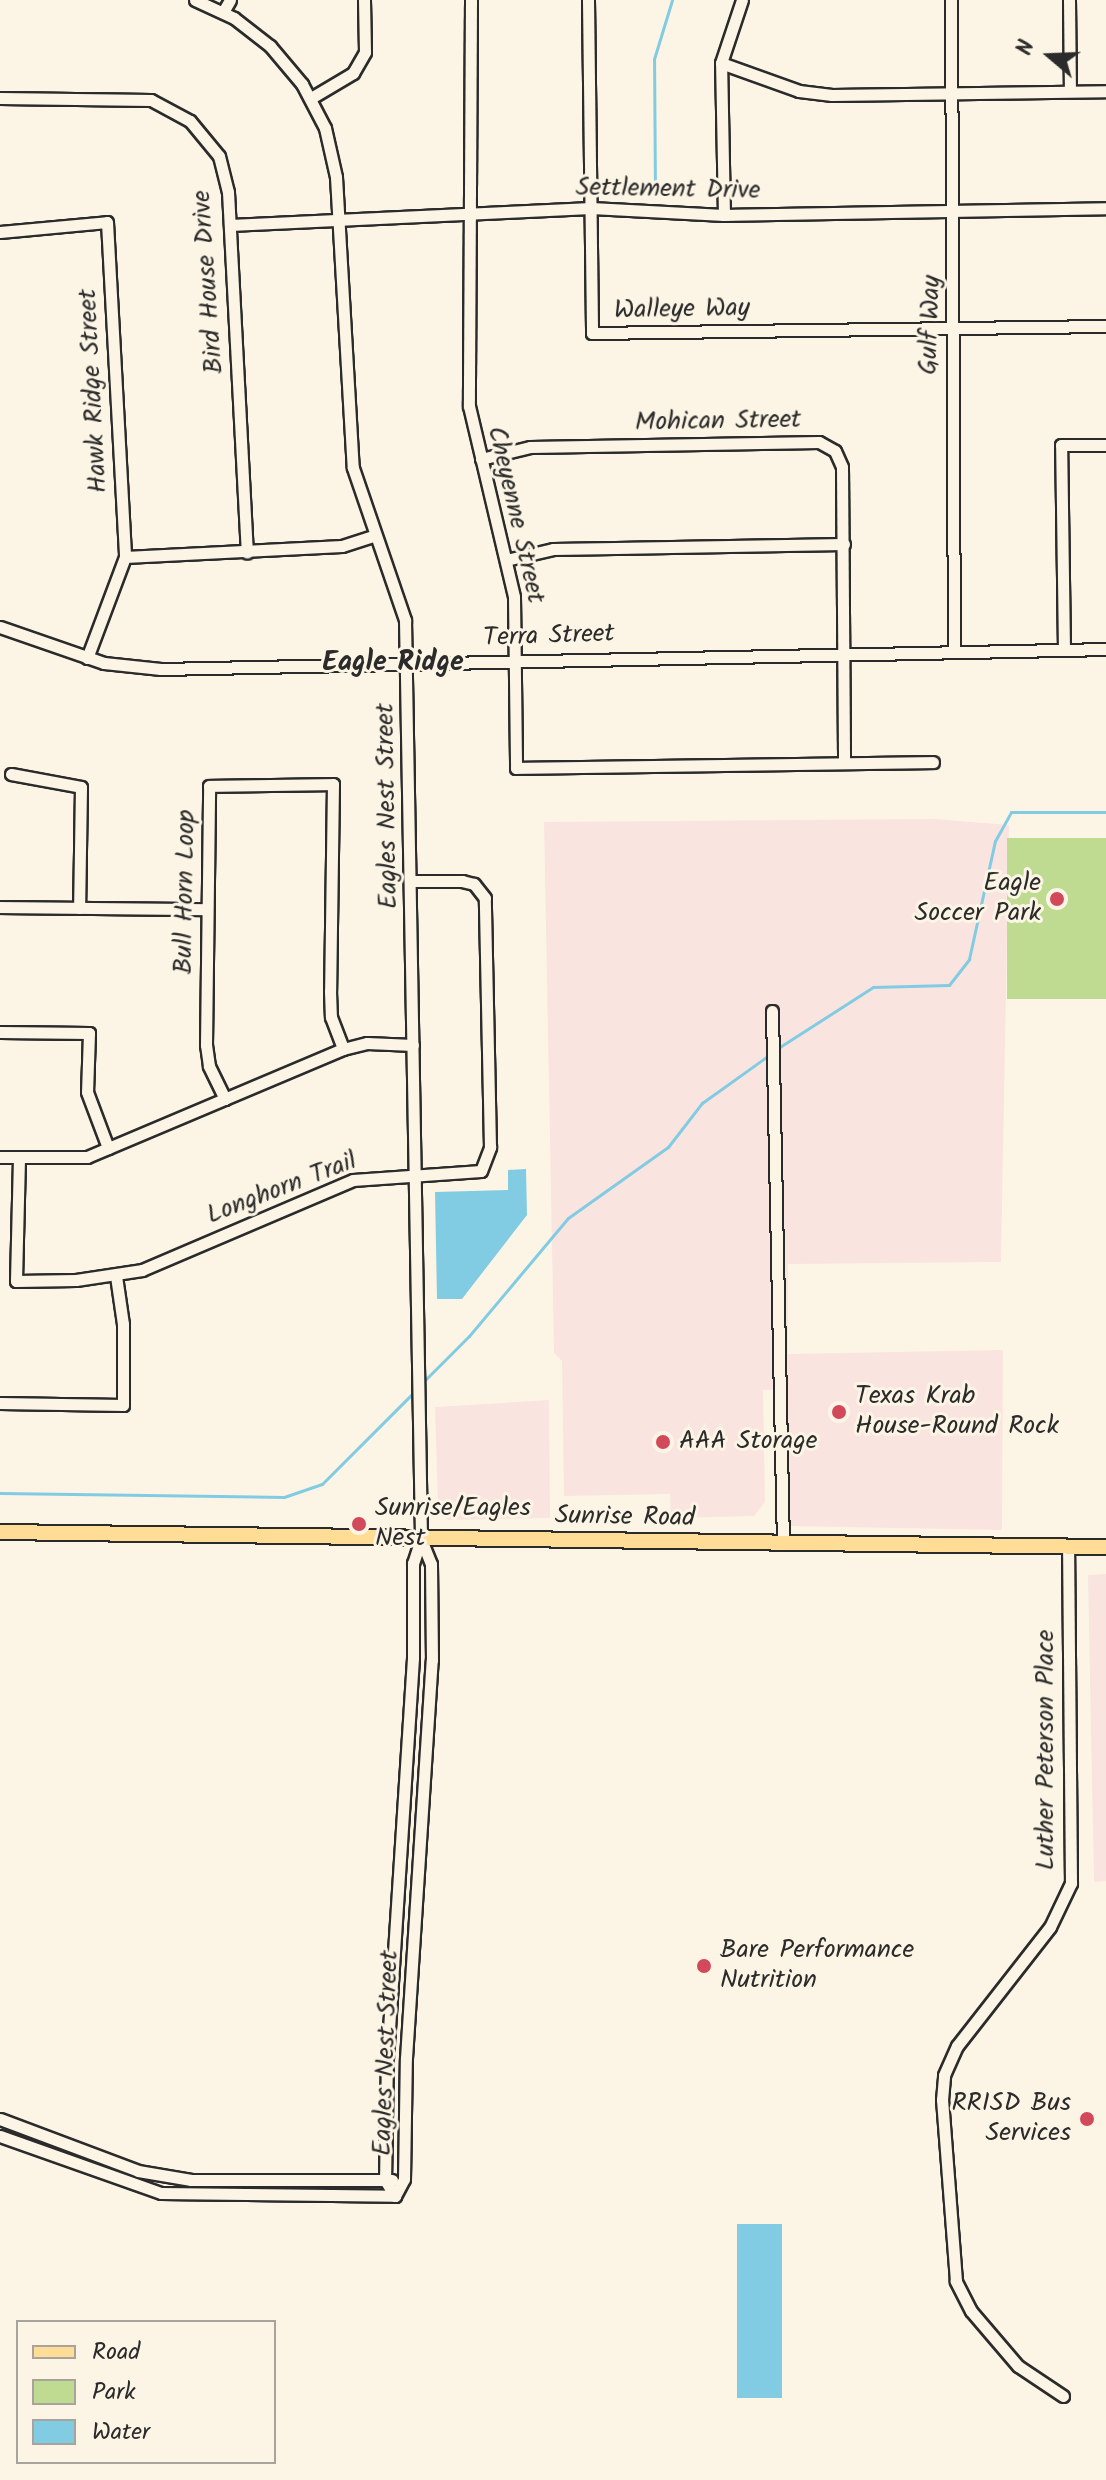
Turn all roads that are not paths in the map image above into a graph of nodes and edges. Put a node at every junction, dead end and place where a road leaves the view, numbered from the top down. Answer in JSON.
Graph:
{"nodes":[{"id":1,"x":195,"y":0,"type":"edge"},
{"id":2,"x":230,"y":0,"type":"edge"},
{"id":3,"x":364,"y":0,"type":"edge"},
{"id":4,"x":471,"y":0,"type":"edge"},
{"id":5,"x":588,"y":0,"type":"edge"},
{"id":6,"x":742,"y":0,"type":"edge"},
{"id":7,"x":951,"y":0,"type":"edge"},
{"id":8,"x":1069,"y":0,"type":"edge"},
{"id":9,"x":223,"y":12,"type":"junction"},
{"id":10,"x":721,"y":63,"type":"junction"},
{"id":11,"x":1070,"y":91,"type":"junction"},
{"id":12,"x":1106,"y":91,"type":"edge"},
{"id":13,"x":954,"y":94,"type":"junction"},
{"id":14,"x":0,"y":98,"type":"edge"},
{"id":15,"x":311,"y":98,"type":"junction"},
{"id":16,"x":591,"y":208,"type":"junction"},
{"id":17,"x":1106,"y":208,"type":"edge"},
{"id":18,"x":954,"y":212,"type":"junction"},
{"id":19,"x":473,"y":213,"type":"junction"},
{"id":20,"x":724,"y":215,"type":"junction"},
{"id":21,"x":339,"y":219,"type":"junction"},
{"id":22,"x":230,"y":225,"type":"junction"},
{"id":23,"x":0,"y":232,"type":"edge"},
{"id":24,"x":1106,"y":326,"type":"edge"},
{"id":25,"x":955,"y":329,"type":"junction"},
{"id":26,"x":1106,"y":445,"type":"edge"},
{"id":27,"x":481,"y":459,"type":"junction"},
{"id":28,"x":375,"y":535,"type":"junction"},
{"id":29,"x":844,"y":544,"type":"junction"},
{"id":30,"x":247,"y":552,"type":"junction"},
{"id":31,"x":125,"y":557,"type":"junction"},
{"id":32,"x":506,"y":560,"type":"junction"},
{"id":33,"x":0,"y":627,"type":"edge"},
{"id":34,"x":1106,"y":649,"type":"edge"},
{"id":35,"x":1064,"y":650,"type":"junction"},
{"id":36,"x":954,"y":652,"type":"junction"},
{"id":37,"x":845,"y":653,"type":"junction"},
{"id":38,"x":87,"y":658,"type":"junction"},
{"id":39,"x":516,"y":658,"type":"junction"},
{"id":40,"x":408,"y":664,"type":"junction"},
{"id":41,"x":844,"y":761,"type":"junction"},
{"id":42,"x":933,"y":762,"type":"dead end"},
{"id":43,"x":11,"y":774,"type":"dead end"},
{"id":44,"x":411,"y":881,"type":"junction"},
{"id":45,"x":0,"y":907,"type":"edge"},
{"id":46,"x":79,"y":908,"type":"junction"},
{"id":47,"x":206,"y":909,"type":"junction"},
{"id":48,"x":772,"y":1011,"type":"dead end"},
{"id":49,"x":0,"y":1032,"type":"edge"},
{"id":50,"x":413,"y":1045,"type":"junction"},
{"id":51,"x":343,"y":1049,"type":"junction"},
{"id":52,"x":225,"y":1099,"type":"junction"},
{"id":53,"x":108,"y":1148,"type":"junction"},
{"id":54,"x":0,"y":1157,"type":"edge"},
{"id":55,"x":19,"y":1158,"type":"junction"},
{"id":56,"x":416,"y":1176,"type":"junction"},
{"id":57,"x":116,"y":1276,"type":"junction"},
{"id":58,"x":0,"y":1403,"type":"edge"},
{"id":59,"x":0,"y":1532,"type":"edge"},
{"id":60,"x":421,"y":1539,"type":"junction"},
{"id":61,"x":783,"y":1543,"type":"junction"},
{"id":62,"x":1068,"y":1547,"type":"junction"},
{"id":63,"x":1106,"y":1547,"type":"edge"},
{"id":64,"x":0,"y":2119,"type":"edge"},
{"id":65,"x":0,"y":2136,"type":"edge"},
{"id":66,"x":404,"y":2179,"type":"junction"},
{"id":67,"x":385,"y":2180,"type":"junction"},
{"id":68,"x":395,"y":2196,"type":"junction"},
{"id":69,"x":1063,"y":2396,"type":"dead end"}],
"edges":[{"from":1,"to":9,"type":"street","name":"Eagles Nest Street"},
{"from":2,"to":9,"type":"street"},
{"from":3,"to":15,"type":"street"},
{"from":4,"to":19,"type":"street","name":"Cheyenne Street"},
{"from":5,"to":16,"type":"street","name":"Walleye Way"},
{"from":6,"to":10,"type":"street"},
{"from":7,"to":13,"type":"street","name":"Gulf Way"},
{"from":8,"to":11,"type":"street"},
{"from":9,"to":15,"type":"street","name":"Eagles Nest Street"},
{"from":10,"to":13,"type":"street"},
{"from":10,"to":20,"type":"street"},
{"from":11,"to":12,"type":"street"},
{"from":11,"to":13,"type":"street"},
{"from":13,"to":18,"type":"street","name":"Gulf Way"},
{"from":14,"to":22,"type":"street","name":"Bird House Drive"},
{"from":15,"to":21,"type":"street","name":"Eagles Nest Street"},
{"from":16,"to":19,"type":"street","name":"Settlement Drive"},
{"from":16,"to":20,"type":"street","name":"Settlement Drive"},
{"from":16,"to":25,"type":"street","name":"Walleye Way"},
{"from":17,"to":18,"type":"street","name":"Settlement Drive"},
{"from":18,"to":20,"type":"street","name":"Settlement Drive"},
{"from":18,"to":25,"type":"street","name":"Gulf Way"},
{"from":19,"to":21,"type":"street","name":"Settlement Drive"},
{"from":19,"to":27,"type":"street","name":"Cheyenne Street"},
{"from":21,"to":22,"type":"street","name":"Settlement Drive"},
{"from":21,"to":28,"type":"street","name":"Eagles Nest Street"},
{"from":22,"to":30,"type":"street","name":"Bird House Drive"},
{"from":23,"to":31,"type":"street","name":"Hawk Ridge Street"},
{"from":24,"to":25,"type":"street","name":"Walleye Way"},
{"from":25,"to":36,"type":"street","name":"Gulf Way"},
{"from":26,"to":35,"type":"street"},
{"from":27,"to":29,"type":"street","name":"Mohican Street"},
{"from":27,"to":32,"type":"street","name":"Cheyenne Street"},
{"from":28,"to":30,"type":"street"},
{"from":28,"to":40,"type":"street","name":"Eagles Nest Street"},
{"from":29,"to":32,"type":"street"},
{"from":29,"to":37,"type":"street","name":"Mohican Street"},
{"from":30,"to":31,"type":"street"},
{"from":31,"to":38,"type":"street","name":"Hawk Ridge Street"},
{"from":32,"to":39,"type":"street","name":"Cheyenne Street"},
{"from":33,"to":38,"type":"street","name":"Terra Street"},
{"from":34,"to":35,"type":"street","name":"Terra Street"},
{"from":35,"to":36,"type":"street","name":"Terra Street"},
{"from":36,"to":37,"type":"street","name":"Terra Street"},
{"from":37,"to":39,"type":"street","name":"Terra Street"},
{"from":37,"to":41,"type":"street","name":"Mohican Street"},
{"from":38,"to":40,"type":"street","name":"Terra Street"},
{"from":39,"to":40,"type":"street","name":"Terra Street"},
{"from":39,"to":41,"type":"street","name":"Cheyenne Street"},
{"from":40,"to":44,"type":"street","name":"Eagles Nest Street"},
{"from":41,"to":42,"type":"street","name":"Cheyenne Street"},
{"from":43,"to":46,"type":"street"},
{"from":44,"to":50,"type":"street","name":"Eagles Nest Street"},
{"from":44,"to":56,"type":"street","name":"Longhorn Trail"},
{"from":45,"to":46,"type":"street"},
{"from":46,"to":47,"type":"street"},
{"from":47,"to":51,"type":"street","name":"Bull Horn Loop"},
{"from":47,"to":52,"type":"street","name":"Bull Horn Loop"},
{"from":48,"to":61,"type":"street"},
{"from":49,"to":53,"type":"street"},
{"from":50,"to":51,"type":"street"},
{"from":50,"to":56,"type":"street","name":"Eagles Nest Street"},
{"from":51,"to":52,"type":"street"},
{"from":52,"to":53,"type":"street"},
{"from":53,"to":55,"type":"street"},
{"from":54,"to":55,"type":"street"},
{"from":55,"to":57,"type":"street","name":"Longhorn Trail"},
{"from":56,"to":57,"type":"street","name":"Longhorn Trail"},
{"from":56,"to":60,"type":"street","name":"Eagles Nest Street"},
{"from":57,"to":58,"type":"street"},
{"from":59,"to":60,"type":"main road","name":"Sunrise Road"},
{"from":60,"to":61,"type":"main road","name":"Sunrise Road"},
{"from":60,"to":66,"type":"street","name":"Eagles Nest Street"},
{"from":60,"to":67,"type":"street","name":"Eagles Nest Street"},
{"from":61,"to":62,"type":"main road","name":"Sunrise Road"},
{"from":62,"to":63,"type":"main road","name":"Sunrise Road"},
{"from":62,"to":69,"type":"street","name":"Luther Peterson Place"},
{"from":64,"to":67,"type":"street"},
{"from":65,"to":68,"type":"street"},
{"from":66,"to":67,"type":"street"},
{"from":66,"to":68,"type":"street","name":"Eagles Nest Street"},
{"from":67,"to":68,"type":"street","name":"Eagles Nest Street"}]}
